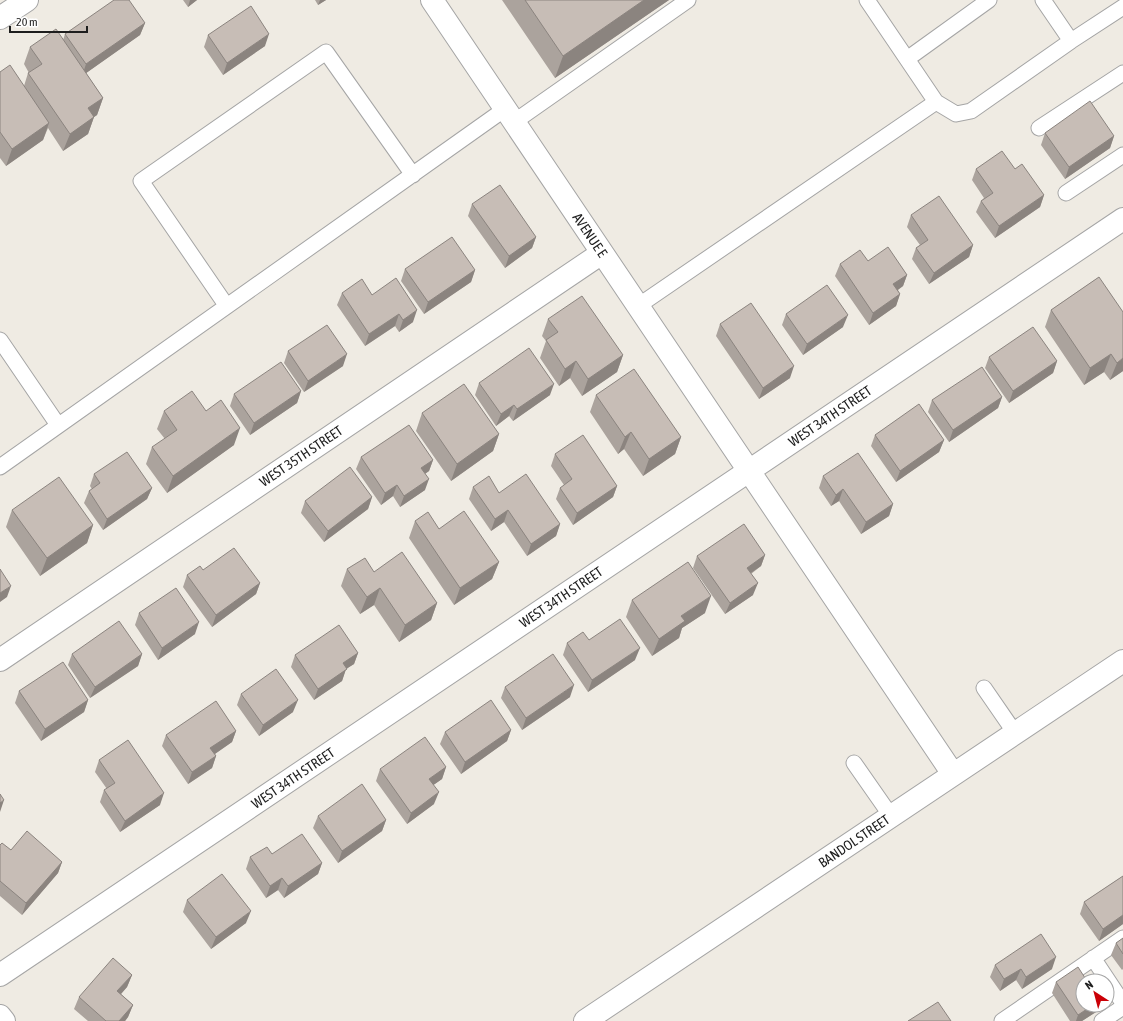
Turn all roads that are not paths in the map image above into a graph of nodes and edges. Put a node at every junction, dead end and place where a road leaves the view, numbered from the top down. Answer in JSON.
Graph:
{"nodes":[{"id":1,"x":26,"y":0,"type":"edge"},
{"id":2,"x":432,"y":0,"type":"edge"},
{"id":3,"x":688,"y":0,"type":"edge"},
{"id":4,"x":867,"y":0,"type":"edge"},
{"id":5,"x":989,"y":0,"type":"edge"},
{"id":6,"x":1043,"y":0,"type":"edge"},
{"id":7,"x":1123,"y":6,"type":"edge"},
{"id":8,"x":0,"y":18,"type":"edge"},
{"id":9,"x":1071,"y":41,"type":"junction"},
{"id":10,"x":907,"y":59,"type":"junction"},
{"id":11,"x":1123,"y":73,"type":"edge"},
{"id":12,"x":936,"y":102,"type":"junction"},
{"id":13,"x":509,"y":115,"type":"junction"},
{"id":14,"x":1039,"y":128,"type":"dead end"},
{"id":15,"x":1123,"y":155,"type":"edge"},
{"id":16,"x":413,"y":175,"type":"junction"},
{"id":17,"x":1066,"y":193,"type":"dead end"},
{"id":18,"x":1123,"y":219,"type":"edge"},
{"id":19,"x":602,"y":253,"type":"junction"},
{"id":20,"x":226,"y":305,"type":"junction"},
{"id":21,"x":638,"y":306,"type":"junction"},
{"id":22,"x":0,"y":340,"type":"edge"},
{"id":23,"x":58,"y":425,"type":"junction"},
{"id":24,"x":0,"y":467,"type":"edge"},
{"id":25,"x":748,"y":471,"type":"junction"},
{"id":26,"x":0,"y":660,"type":"edge"},
{"id":27,"x":1123,"y":661,"type":"edge"},
{"id":28,"x":984,"y":688,"type":"dead end"},
{"id":29,"x":1015,"y":733,"type":"junction"},
{"id":30,"x":854,"y":763,"type":"dead end"},
{"id":31,"x":953,"y":774,"type":"junction"},
{"id":32,"x":891,"y":816,"type":"junction"},
{"id":33,"x":1123,"y":938,"type":"edge"},
{"id":34,"x":1093,"y":958,"type":"junction"},
{"id":35,"x":0,"y":975,"type":"edge"},
{"id":36,"x":1123,"y":1003,"type":"edge"},
{"id":37,"x":1123,"y":1007,"type":"edge"},
{"id":38,"x":0,"y":1016,"type":"edge"},
{"id":39,"x":4,"y":1021,"type":"edge"},
{"id":40,"x":585,"y":1021,"type":"edge"},
{"id":41,"x":1002,"y":1021,"type":"edge"},
{"id":42,"x":1102,"y":1021,"type":"edge"}],
"edges":[{"from":1,"to":8,"type":"street"},
{"from":2,"to":13,"type":"street","name":"AVENUE E"},
{"from":3,"to":13,"type":"lane"},
{"from":4,"to":10,"type":"lane"},
{"from":5,"to":10,"type":"lane"},
{"from":6,"to":9,"type":"lane"},
{"from":7,"to":9,"type":"lane"},
{"from":9,"to":12,"type":"lane"},
{"from":10,"to":12,"type":"lane"},
{"from":11,"to":14,"type":"lane"},
{"from":12,"to":21,"type":"lane"},
{"from":13,"to":16,"type":"lane"},
{"from":13,"to":19,"type":"street","name":"AVENUE E"},
{"from":15,"to":17,"type":"lane"},
{"from":16,"to":20,"type":"lane"},
{"from":16,"to":20,"type":"lane"},
{"from":18,"to":25,"type":"street","name":"WEST 34TH STREET"},
{"from":19,"to":21,"type":"street","name":"AVENUE E"},
{"from":19,"to":26,"type":"street","name":"WEST 35TH STREET"},
{"from":20,"to":23,"type":"lane"},
{"from":21,"to":25,"type":"street","name":"AVENUE E"},
{"from":22,"to":23,"type":"lane"},
{"from":23,"to":24,"type":"lane"},
{"from":25,"to":31,"type":"street","name":"AVENUE E"},
{"from":25,"to":35,"type":"street","name":"WEST 34TH STREET"},
{"from":27,"to":29,"type":"street","name":"BANDOL STREET"},
{"from":28,"to":29,"type":"lane"},
{"from":29,"to":31,"type":"street","name":"BANDOL STREET"},
{"from":30,"to":32,"type":"lane"},
{"from":31,"to":32,"type":"street","name":"BANDOL STREET"},
{"from":32,"to":40,"type":"street","name":"BANDOL STREET"},
{"from":33,"to":34,"type":"lane"},
{"from":34,"to":36,"type":"lane"},
{"from":34,"to":41,"type":"lane"},
{"from":37,"to":42,"type":"lane"},
{"from":38,"to":39,"type":"street"}]}
